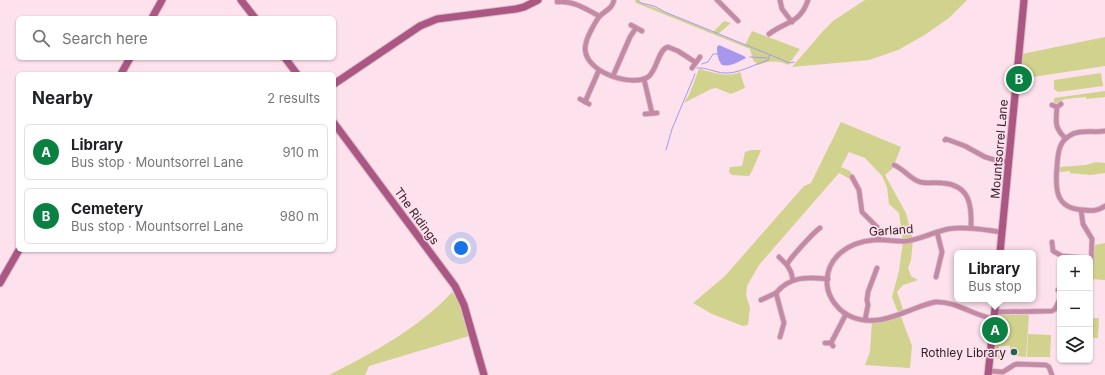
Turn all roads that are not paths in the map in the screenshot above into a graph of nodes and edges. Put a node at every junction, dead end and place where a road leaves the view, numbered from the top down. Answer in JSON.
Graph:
{"nodes":[{"id":1,"x":162,"y":0,"type":"edge"},
{"id":2,"x":241,"y":0,"type":"edge"},
{"id":3,"x":538,"y":0,"type":"edge"},
{"id":4,"x":614,"y":0,"type":"edge"},
{"id":5,"x":718,"y":0,"type":"edge"},
{"id":6,"x":808,"y":0,"type":"edge"},
{"id":7,"x":1024,"y":0,"type":"edge"},
{"id":8,"x":561,"y":1,"type":"edge"},
{"id":9,"x":778,"y":1,"type":"edge"},
{"id":10,"x":153,"y":16,"type":"edge"},
{"id":11,"x":253,"y":16,"type":"edge"},
{"id":12,"x":599,"y":16,"type":"junction"},
{"id":13,"x":738,"y":21,"type":"dead end"},
{"id":14,"x":792,"y":22,"type":"junction"},
{"id":15,"x":631,"y":25,"type":"dead end"},
{"id":16,"x":636,"y":28,"type":"junction"},
{"id":17,"x":642,"y":31,"type":"dead end"},
{"id":18,"x":769,"y":34,"type":"dead end"},
{"id":19,"x":700,"y":57,"type":"dead end"},
{"id":20,"x":129,"y":60,"type":"edge"},
{"id":21,"x":286,"y":60,"type":"edge"},
{"id":22,"x":695,"y":62,"type":"junction"},
{"id":23,"x":692,"y":68,"type":"dead end"},
{"id":24,"x":599,"y":70,"type":"junction"},
{"id":25,"x":122,"y":72,"type":"edge"},
{"id":26,"x":296,"y":72,"type":"edge"},
{"id":27,"x":613,"y":76,"type":"junction"},
{"id":28,"x":644,"y":78,"type":"junction"},
{"id":29,"x":336,"y":83,"type":"edge"},
{"id":30,"x":584,"y":102,"type":"dead end"},
{"id":31,"x":1057,"y":105,"type":"dead end"},
{"id":32,"x":645,"y":114,"type":"dead end"},
{"id":33,"x":336,"y":126,"type":"edge"},
{"id":34,"x":1105,"y":131,"type":"edge"},
{"id":35,"x":946,"y":138,"type":"dead end"},
{"id":36,"x":1065,"y":138,"type":"junction"},
{"id":37,"x":1009,"y":162,"type":"junction"},
{"id":38,"x":894,"y":165,"type":"dead end"},
{"id":39,"x":852,"y":177,"type":"dead end"},
{"id":40,"x":1105,"y":206,"type":"edge"},
{"id":41,"x":1081,"y":210,"type":"junction"},
{"id":42,"x":970,"y":228,"type":"junction"},
{"id":43,"x":817,"y":229,"type":"dead end"},
{"id":44,"x":937,"y":232,"type":"junction"},
{"id":45,"x":1002,"y":232,"type":"junction"},
{"id":46,"x":879,"y":240,"type":"junction"},
{"id":47,"x":1052,"y":242,"type":"dead end"},
{"id":48,"x":1000,"y":250,"type":"edge"},
{"id":49,"x":18,"y":252,"type":"edge"},
{"id":50,"x":1059,"y":255,"type":"edge"},
{"id":51,"x":1091,"y":255,"type":"edge"},
{"id":52,"x":779,"y":257,"type":"dead end"},
{"id":53,"x":786,"y":264,"type":"junction"},
{"id":54,"x":869,"y":271,"type":"dead end"},
{"id":55,"x":935,"y":274,"type":"dead end"},
{"id":56,"x":828,"y":279,"type":"junction"},
{"id":57,"x":793,"y":280,"type":"junction"},
{"id":58,"x":0,"y":283,"type":"edge"},
{"id":59,"x":776,"y":294,"type":"junction"},
{"id":60,"x":761,"y":300,"type":"dead end"},
{"id":61,"x":996,"y":302,"type":"edge"},
{"id":62,"x":1057,"y":305,"type":"edge"},
{"id":63,"x":846,"y":314,"type":"junction"},
{"id":64,"x":994,"y":316,"type":"junction"},
{"id":65,"x":865,"y":320,"type":"junction"},
{"id":66,"x":783,"y":336,"type":"dead end"},
{"id":67,"x":830,"y":344,"type":"dead end"},
{"id":68,"x":988,"y":373,"type":"edge"},
{"id":69,"x":484,"y":375,"type":"edge"},
{"id":70,"x":1052,"y":375,"type":"edge"}],
"edges":[{"from":1,"to":10,"type":"street"},
{"from":2,"to":11,"type":"street"},
{"from":3,"to":29,"type":"street"},
{"from":4,"to":12,"type":"street"},
{"from":5,"to":13,"type":"street"},
{"from":6,"to":14,"type":"street"},
{"from":7,"to":37,"type":"street","name":"Mountsorrel Lane"},
{"from":8,"to":12,"type":"street"},
{"from":9,"to":14,"type":"street"},
{"from":12,"to":24,"type":"street"},
{"from":14,"to":18,"type":"street"},
{"from":15,"to":16,"type":"street"},
{"from":16,"to":17,"type":"street"},
{"from":16,"to":27,"type":"street"},
{"from":19,"to":22,"type":"street"},
{"from":20,"to":25,"type":"street"},
{"from":21,"to":26,"type":"street"},
{"from":22,"to":23,"type":"street"},
{"from":22,"to":28,"type":"street"},
{"from":24,"to":27,"type":"street"},
{"from":24,"to":30,"type":"street"},
{"from":27,"to":28,"type":"street"},
{"from":28,"to":32,"type":"street"},
{"from":31,"to":36,"type":"street"},
{"from":33,"to":69,"type":"street","name":"The Ridings"},
{"from":34,"to":36,"type":"street"},
{"from":35,"to":37,"type":"street"},
{"from":36,"to":41,"type":"street"},
{"from":37,"to":45,"type":"street","name":"Mountsorrel Lane"},
{"from":38,"to":42,"type":"street"},
{"from":39,"to":46,"type":"street"},
{"from":40,"to":41,"type":"street"},
{"from":41,"to":51,"type":"street"},
{"from":42,"to":44,"type":"street","name":"Garland"},
{"from":42,"to":45,"type":"street","name":"Garland"},
{"from":43,"to":53,"type":"street"},
{"from":44,"to":46,"type":"street","name":"Garland"},
{"from":44,"to":55,"type":"street"},
{"from":45,"to":48,"type":"street","name":"Mountsorrel Lane"},
{"from":46,"to":56,"type":"street","name":"Garland"},
{"from":47,"to":50,"type":"street"},
{"from":49,"to":58,"type":"street"},
{"from":52,"to":53,"type":"street"},
{"from":53,"to":57,"type":"street"},
{"from":54,"to":65,"type":"street"},
{"from":56,"to":57,"type":"street"},
{"from":56,"to":63,"type":"street","name":"Garland"},
{"from":57,"to":59,"type":"street"},
{"from":59,"to":60,"type":"street"},
{"from":59,"to":66,"type":"street"},
{"from":61,"to":64,"type":"street"},
{"from":62,"to":64,"type":"street","name":"Garland"},
{"from":63,"to":65,"type":"street","name":"Garland"},
{"from":63,"to":67,"type":"street"},
{"from":64,"to":65,"type":"street","name":"Garland"},
{"from":64,"to":68,"type":"street"},
{"from":68,"to":70,"type":"street"}]}
